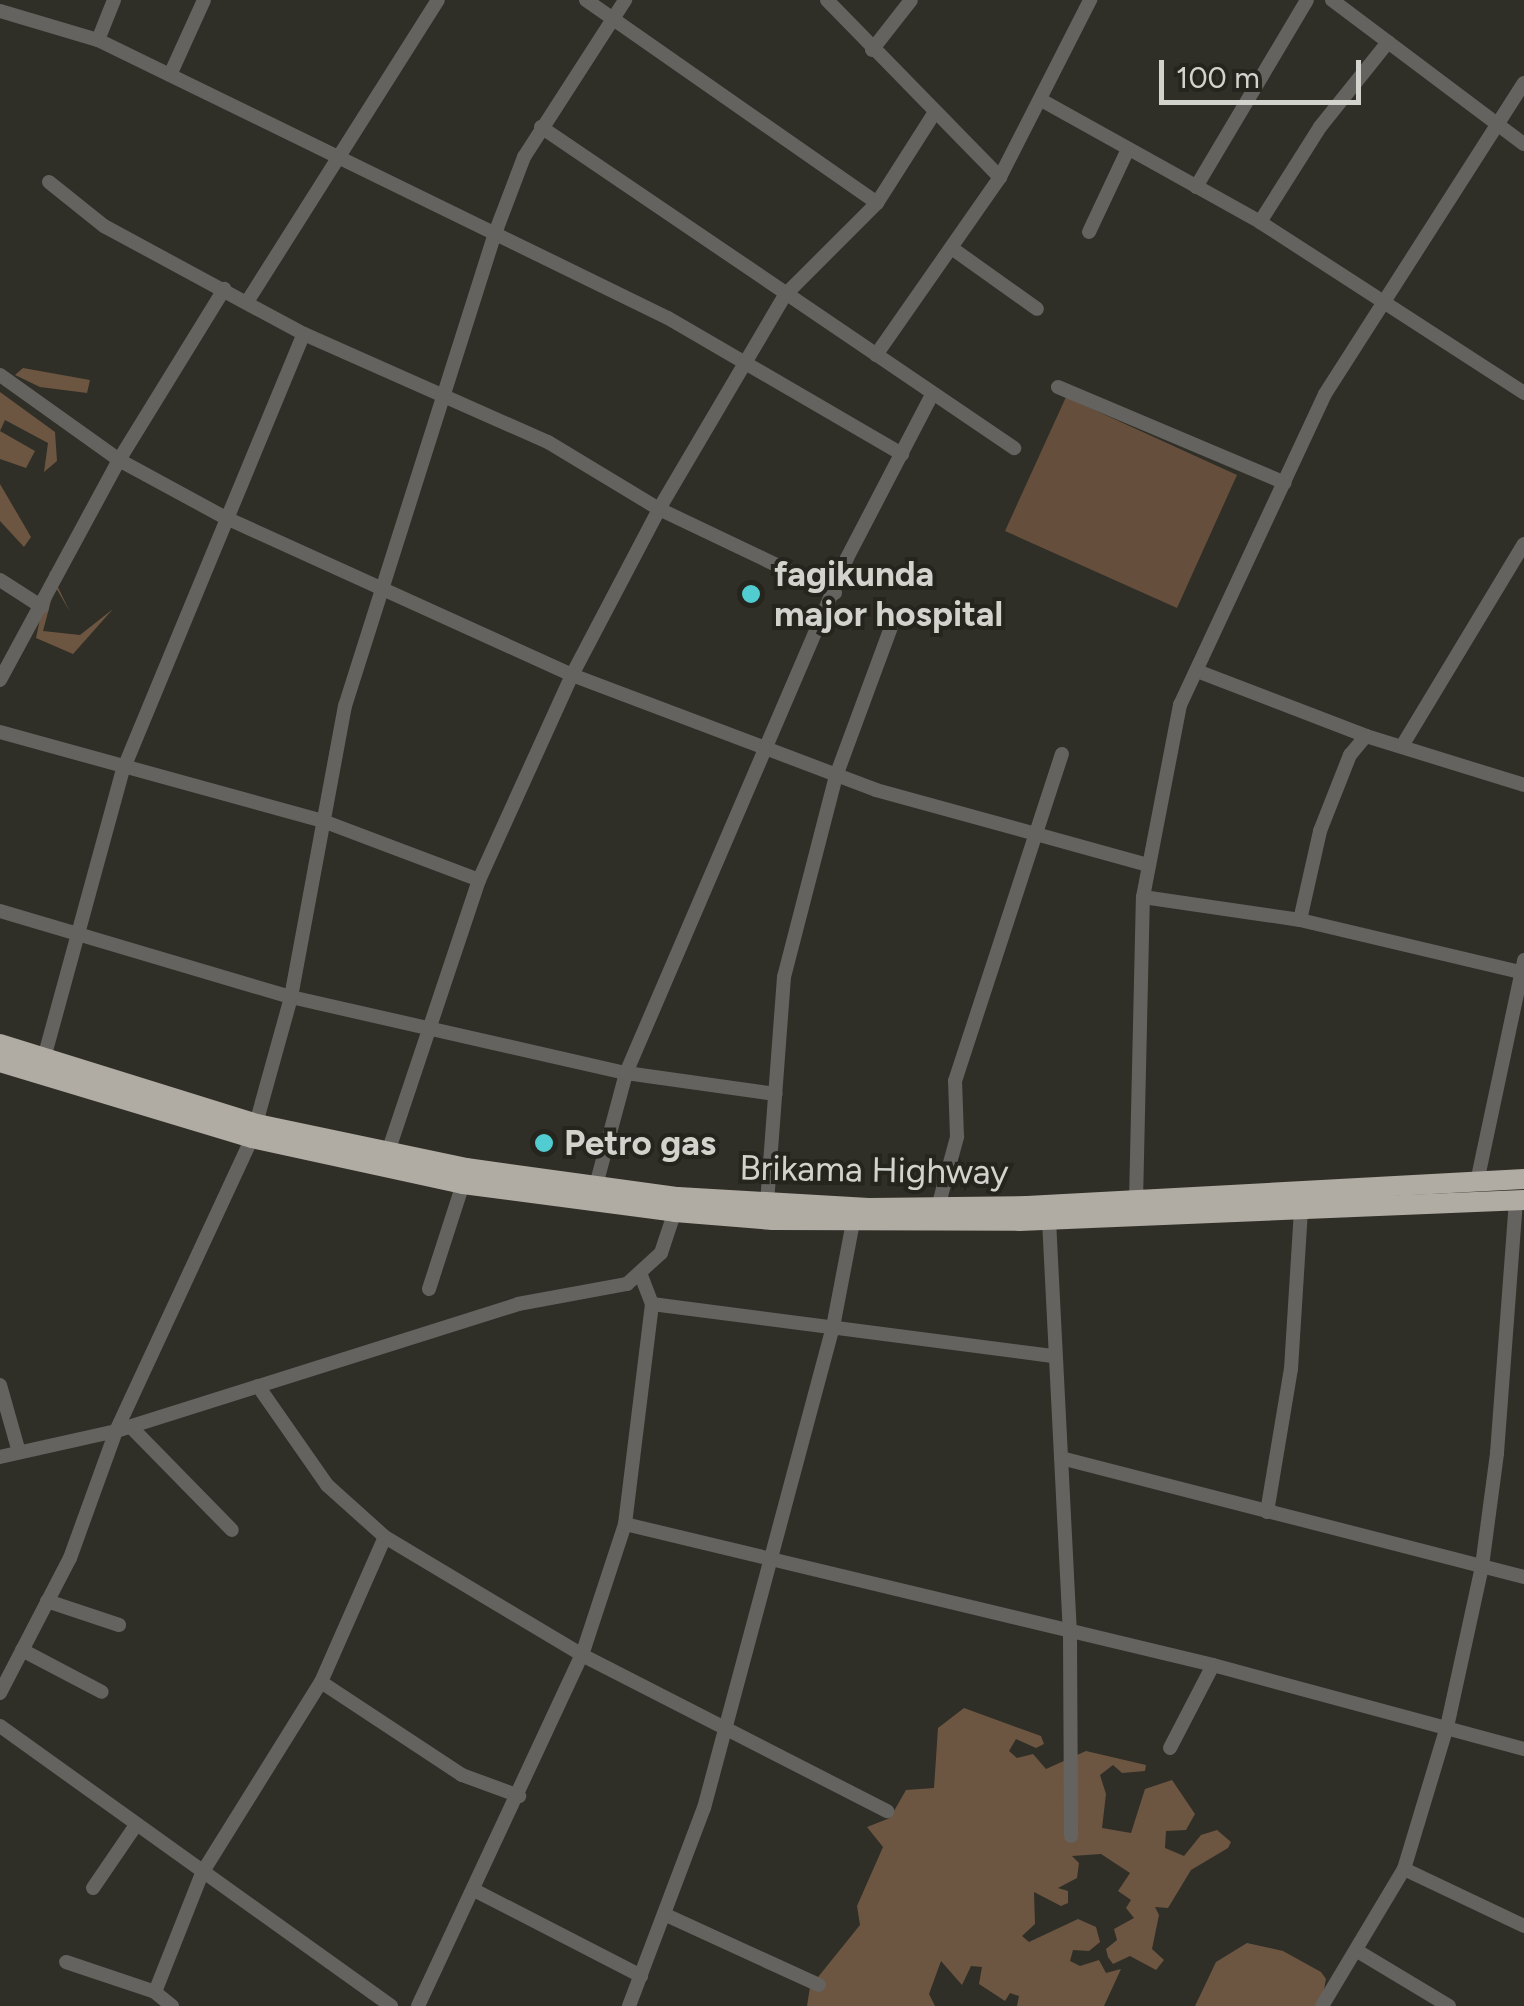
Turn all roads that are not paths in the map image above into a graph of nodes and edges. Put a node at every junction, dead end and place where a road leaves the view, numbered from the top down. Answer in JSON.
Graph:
{"nodes":[{"id":1,"x":114,"y":0,"type":"edge"},
{"id":2,"x":204,"y":0,"type":"edge"},
{"id":3,"x":438,"y":0,"type":"edge"},
{"id":4,"x":586,"y":0,"type":"edge"},
{"id":5,"x":624,"y":0,"type":"edge"},
{"id":6,"x":827,"y":0,"type":"edge"},
{"id":7,"x":911,"y":0,"type":"edge"},
{"id":8,"x":1090,"y":0,"type":"edge"},
{"id":9,"x":1307,"y":0,"type":"edge"},
{"id":10,"x":1332,"y":0,"type":"edge"},
{"id":11,"x":0,"y":11,"type":"edge"},
{"id":12,"x":613,"y":16,"type":"junction"},
{"id":13,"x":98,"y":40,"type":"junction"},
{"id":14,"x":1388,"y":42,"type":"junction"},
{"id":15,"x":872,"y":50,"type":"junction"},
{"id":16,"x":170,"y":75,"type":"junction"},
{"id":17,"x":1524,"y":84,"type":"edge"},
{"id":18,"x":1043,"y":101,"type":"junction"},
{"id":19,"x":933,"y":115,"type":"junction"},
{"id":20,"x":1497,"y":124,"type":"junction"},
{"id":21,"x":541,"y":126,"type":"junction"},
{"id":22,"x":1524,"y":144,"type":"edge"},
{"id":23,"x":1128,"y":149,"type":"junction"},
{"id":24,"x":336,"y":158,"type":"junction"},
{"id":25,"x":1000,"y":177,"type":"junction"},
{"id":26,"x":50,"y":182,"type":"dead end"},
{"id":27,"x":1196,"y":186,"type":"junction"},
{"id":28,"x":877,"y":203,"type":"junction"},
{"id":29,"x":1260,"y":222,"type":"junction"},
{"id":30,"x":1090,"y":232,"type":"dead end"},
{"id":31,"x":494,"y":236,"type":"junction"},
{"id":32,"x":954,"y":248,"type":"junction"},
{"id":33,"x":224,"y":290,"type":"junction"},
{"id":34,"x":784,"y":295,"type":"junction"},
{"id":35,"x":1384,"y":298,"type":"junction"},
{"id":36,"x":247,"y":302,"type":"junction"},
{"id":37,"x":1038,"y":309,"type":"dead end"},
{"id":38,"x":304,"y":334,"type":"junction"},
{"id":39,"x":876,"y":355,"type":"junction"},
{"id":40,"x":745,"y":363,"type":"junction"},
{"id":41,"x":0,"y":374,"type":"edge"},
{"id":42,"x":1058,"y":388,"type":"dead end"},
{"id":43,"x":1524,"y":393,"type":"edge"},
{"id":44,"x":444,"y":394,"type":"junction"},
{"id":45,"x":932,"y":395,"type":"junction"},
{"id":46,"x":1014,"y":448,"type":"dead end"},
{"id":47,"x":902,"y":454,"type":"junction"},
{"id":48,"x":119,"y":460,"type":"junction"},
{"id":49,"x":1284,"y":483,"type":"junction"},
{"id":50,"x":659,"y":509,"type":"junction"},
{"id":51,"x":224,"y":516,"type":"junction"},
{"id":52,"x":1524,"y":544,"type":"edge"},
{"id":53,"x":0,"y":580,"type":"edge"},
{"id":54,"x":382,"y":588,"type":"junction"},
{"id":55,"x":835,"y":593,"type":"junction"},
{"id":56,"x":42,"y":607,"type":"junction"},
{"id":57,"x":894,"y":619,"type":"dead end"},
{"id":58,"x":1196,"y":670,"type":"junction"},
{"id":59,"x":572,"y":675,"type":"junction"},
{"id":60,"x":0,"y":680,"type":"edge"},
{"id":61,"x":0,"y":732,"type":"edge"},
{"id":62,"x":1366,"y":736,"type":"junction"},
{"id":63,"x":1402,"y":746,"type":"junction"},
{"id":64,"x":762,"y":752,"type":"junction"},
{"id":65,"x":1062,"y":754,"type":"dead end"},
{"id":66,"x":123,"y":770,"type":"junction"},
{"id":67,"x":836,"y":776,"type":"junction"},
{"id":68,"x":1524,"y":785,"type":"edge"},
{"id":69,"x":324,"y":821,"type":"junction"},
{"id":70,"x":1037,"y":838,"type":"junction"},
{"id":71,"x":1148,"y":864,"type":"junction"},
{"id":72,"x":479,"y":880,"type":"junction"},
{"id":73,"x":1143,"y":896,"type":"junction"},
{"id":74,"x":0,"y":911,"type":"edge"},
{"id":75,"x":1300,"y":920,"type":"junction"},
{"id":76,"x":77,"y":934,"type":"junction"},
{"id":77,"x":1522,"y":966,"type":"edge"},
{"id":78,"x":290,"y":997,"type":"junction"},
{"id":79,"x":431,"y":1029,"type":"junction"},
{"id":80,"x":0,"y":1044,"type":"edge"},
{"id":81,"x":44,"y":1058,"type":"junction"},
{"id":82,"x":0,"y":1062,"type":"edge"},
{"id":83,"x":626,"y":1073,"type":"junction"},
{"id":84,"x":776,"y":1094,"type":"junction"},
{"id":85,"x":254,"y":1131,"type":"junction"},
{"id":86,"x":388,"y":1152,"type":"junction"},
{"id":87,"x":1524,"y":1179,"type":"edge"},
{"id":88,"x":1477,"y":1182,"type":"junction"},
{"id":89,"x":463,"y":1184,"type":"junction"},
{"id":90,"x":594,"y":1189,"type":"junction"},
{"id":91,"x":1196,"y":1192,"type":"junction"},
{"id":92,"x":1520,"y":1200,"type":"edge"},
{"id":93,"x":1136,"y":1201,"type":"junction"},
{"id":94,"x":767,"y":1203,"type":"junction"},
{"id":95,"x":677,"y":1204,"type":"junction"},
{"id":96,"x":938,"y":1207,"type":"junction"},
{"id":97,"x":1301,"y":1212,"type":"junction"},
{"id":98,"x":1197,"y":1215,"type":"junction"},
{"id":99,"x":1050,"y":1220,"type":"junction"},
{"id":100,"x":853,"y":1222,"type":"junction"},
{"id":101,"x":640,"y":1276,"type":"junction"},
{"id":102,"x":429,"y":1289,"type":"dead end"},
{"id":103,"x":652,"y":1304,"type":"junction"},
{"id":104,"x":832,"y":1326,"type":"junction"},
{"id":105,"x":1508,"y":1330,"type":"junction"},
{"id":106,"x":1524,"y":1330,"type":"edge"},
{"id":107,"x":1053,"y":1356,"type":"junction"},
{"id":108,"x":0,"y":1385,"type":"edge"},
{"id":109,"x":258,"y":1386,"type":"junction"},
{"id":110,"x":124,"y":1429,"type":"junction"},
{"id":111,"x":18,"y":1452,"type":"junction"},
{"id":112,"x":0,"y":1457,"type":"edge"},
{"id":113,"x":1061,"y":1458,"type":"junction"},
{"id":114,"x":1267,"y":1512,"type":"junction"},
{"id":115,"x":625,"y":1524,"type":"junction"},
{"id":116,"x":232,"y":1530,"type":"dead end"},
{"id":117,"x":386,"y":1537,"type":"junction"},
{"id":118,"x":772,"y":1562,"type":"junction"},
{"id":119,"x":1482,"y":1566,"type":"junction"},
{"id":120,"x":1524,"y":1577,"type":"edge"},
{"id":121,"x":46,"y":1601,"type":"junction"},
{"id":122,"x":119,"y":1625,"type":"dead end"},
{"id":123,"x":1070,"y":1636,"type":"junction"},
{"id":124,"x":22,"y":1650,"type":"junction"},
{"id":125,"x":582,"y":1655,"type":"junction"},
{"id":126,"x":1214,"y":1666,"type":"junction"},
{"id":127,"x":321,"y":1682,"type":"junction"},
{"id":128,"x":102,"y":1692,"type":"dead end"},
{"id":129,"x":0,"y":1693,"type":"edge"},
{"id":130,"x":0,"y":1726,"type":"edge"},
{"id":131,"x":1447,"y":1726,"type":"junction"},
{"id":132,"x":726,"y":1728,"type":"junction"},
{"id":133,"x":1170,"y":1748,"type":"dead end"},
{"id":134,"x":1524,"y":1749,"type":"edge"},
{"id":135,"x":519,"y":1796,"type":"junction"},
{"id":136,"x":887,"y":1811,"type":"dead end"},
{"id":137,"x":136,"y":1825,"type":"junction"},
{"id":138,"x":1071,"y":1836,"type":"dead end"},
{"id":139,"x":1404,"y":1869,"type":"junction"},
{"id":140,"x":202,"y":1873,"type":"junction"},
{"id":141,"x":93,"y":1888,"type":"dead end"},
{"id":142,"x":474,"y":1890,"type":"junction"},
{"id":143,"x":666,"y":1915,"type":"junction"},
{"id":144,"x":1524,"y":1926,"type":"edge"},
{"id":145,"x":1359,"y":1952,"type":"junction"},
{"id":146,"x":66,"y":1962,"type":"dead end"},
{"id":147,"x":641,"y":1976,"type":"junction"},
{"id":148,"x":820,"y":1985,"type":"dead end"},
{"id":149,"x":155,"y":1992,"type":"junction"},
{"id":150,"x":172,"y":2006,"type":"edge"},
{"id":151,"x":390,"y":2006,"type":"edge"},
{"id":152,"x":418,"y":2006,"type":"edge"},
{"id":153,"x":629,"y":2006,"type":"edge"},
{"id":154,"x":1322,"y":2006,"type":"edge"},
{"id":155,"x":1449,"y":2006,"type":"edge"}],
"edges":[{"from":1,"to":13,"type":"street"},
{"from":2,"to":16,"type":"street"},
{"from":3,"to":24,"type":"street"},
{"from":4,"to":12,"type":"street"},
{"from":5,"to":12,"type":"street"},
{"from":6,"to":15,"type":"street"},
{"from":7,"to":15,"type":"street"},
{"from":8,"to":18,"type":"street"},
{"from":9,"to":27,"type":"street"},
{"from":10,"to":14,"type":"street"},
{"from":11,"to":13,"type":"street"},
{"from":12,"to":21,"type":"street"},
{"from":12,"to":28,"type":"street"},
{"from":13,"to":16,"type":"street"},
{"from":14,"to":20,"type":"street"},
{"from":14,"to":29,"type":"street"},
{"from":15,"to":19,"type":"street"},
{"from":16,"to":24,"type":"street"},
{"from":17,"to":20,"type":"street"},
{"from":18,"to":23,"type":"street"},
{"from":18,"to":25,"type":"street"},
{"from":19,"to":25,"type":"street"},
{"from":19,"to":28,"type":"street"},
{"from":20,"to":22,"type":"street"},
{"from":20,"to":35,"type":"street"},
{"from":21,"to":31,"type":"street"},
{"from":21,"to":34,"type":"street"},
{"from":23,"to":27,"type":"street"},
{"from":23,"to":30,"type":"street"},
{"from":24,"to":31,"type":"street"},
{"from":24,"to":36,"type":"street"},
{"from":25,"to":32,"type":"street"},
{"from":26,"to":33,"type":"street"},
{"from":27,"to":29,"type":"street"},
{"from":28,"to":34,"type":"street"},
{"from":29,"to":35,"type":"street"},
{"from":31,"to":40,"type":"street"},
{"from":31,"to":44,"type":"street"},
{"from":32,"to":37,"type":"street"},
{"from":32,"to":39,"type":"street"},
{"from":33,"to":36,"type":"street"},
{"from":33,"to":48,"type":"street"},
{"from":34,"to":39,"type":"street"},
{"from":34,"to":40,"type":"street"},
{"from":35,"to":43,"type":"street"},
{"from":35,"to":49,"type":"street"},
{"from":36,"to":38,"type":"street"},
{"from":38,"to":44,"type":"street"},
{"from":38,"to":51,"type":"street"},
{"from":39,"to":45,"type":"street"},
{"from":40,"to":47,"type":"street"},
{"from":40,"to":50,"type":"street"},
{"from":41,"to":48,"type":"street"},
{"from":42,"to":49,"type":"street"},
{"from":44,"to":50,"type":"street"},
{"from":44,"to":54,"type":"street"},
{"from":45,"to":46,"type":"street"},
{"from":45,"to":47,"type":"street"},
{"from":47,"to":55,"type":"street"},
{"from":48,"to":51,"type":"street"},
{"from":48,"to":56,"type":"street"},
{"from":49,"to":58,"type":"street"},
{"from":50,"to":55,"type":"street"},
{"from":50,"to":59,"type":"street"},
{"from":51,"to":54,"type":"street"},
{"from":51,"to":66,"type":"street"},
{"from":52,"to":63,"type":"street"},
{"from":53,"to":56,"type":"street"},
{"from":54,"to":59,"type":"street"},
{"from":54,"to":69,"type":"street"},
{"from":55,"to":64,"type":"street"},
{"from":56,"to":60,"type":"street"},
{"from":57,"to":67,"type":"street"},
{"from":58,"to":62,"type":"street"},
{"from":58,"to":71,"type":"street"},
{"from":59,"to":64,"type":"street"},
{"from":59,"to":72,"type":"street"},
{"from":61,"to":66,"type":"street"},
{"from":62,"to":63,"type":"street"},
{"from":62,"to":75,"type":"street"},
{"from":63,"to":68,"type":"street"},
{"from":64,"to":67,"type":"street"},
{"from":64,"to":83,"type":"street"},
{"from":65,"to":70,"type":"street"},
{"from":66,"to":69,"type":"street"},
{"from":66,"to":76,"type":"street"},
{"from":67,"to":70,"type":"street"},
{"from":67,"to":84,"type":"street"},
{"from":69,"to":72,"type":"street"},
{"from":69,"to":78,"type":"street"},
{"from":70,"to":71,"type":"street"},
{"from":70,"to":96,"type":"street"},
{"from":71,"to":73,"type":"street"},
{"from":72,"to":79,"type":"street"},
{"from":73,"to":75,"type":"street"},
{"from":73,"to":93,"type":"street"},
{"from":74,"to":76,"type":"street"},
{"from":75,"to":77,"type":"street"},
{"from":76,"to":78,"type":"street"},
{"from":76,"to":81,"type":"street"},
{"from":77,"to":88,"type":"street"},
{"from":78,"to":79,"type":"street"},
{"from":78,"to":85,"type":"street"},
{"from":79,"to":83,"type":"street"},
{"from":79,"to":86,"type":"street"},
{"from":80,"to":81,"type":"highway","name":"Brikama Highway"},
{"from":81,"to":85,"type":"highway","name":"Brikama Highway"},
{"from":82,"to":85,"type":"highway","name":"Brikama Highway"},
{"from":83,"to":84,"type":"street"},
{"from":83,"to":90,"type":"street"},
{"from":84,"to":94,"type":"street"},
{"from":85,"to":86,"type":"highway","name":"Brikama Highway"},
{"from":85,"to":89,"type":"highway","name":"Brikama Highway"},
{"from":85,"to":110,"type":"street"},
{"from":86,"to":90,"type":"highway","name":"Brikama Highway"},
{"from":87,"to":88,"type":"highway","name":"Brikama Highway"},
{"from":88,"to":91,"type":"highway","name":"Brikama Highway"},
{"from":89,"to":95,"type":"highway","name":"Brikama Highway"},
{"from":89,"to":102,"type":"street"},
{"from":90,"to":95,"type":"highway","name":"Brikama Highway"},
{"from":91,"to":93,"type":"highway","name":"Brikama Highway"},
{"from":91,"to":98,"type":"highway"},
{"from":92,"to":97,"type":"highway","name":"Brikama Highway"},
{"from":92,"to":105,"type":"street"},
{"from":93,"to":96,"type":"highway","name":"Brikama Highway"},
{"from":94,"to":95,"type":"highway","name":"Brikama Highway"},
{"from":94,"to":96,"type":"highway","name":"Brikama Highway"},
{"from":95,"to":100,"type":"highway","name":"Brikama Highway"},
{"from":95,"to":101,"type":"street"},
{"from":97,"to":98,"type":"highway","name":"Brikama Highway"},
{"from":97,"to":114,"type":"street"},
{"from":98,"to":99,"type":"highway","name":"Brikama Highway"},
{"from":99,"to":100,"type":"highway","name":"Brikama Highway"},
{"from":99,"to":107,"type":"street"},
{"from":100,"to":104,"type":"street"},
{"from":101,"to":103,"type":"street"},
{"from":101,"to":109,"type":"street"},
{"from":103,"to":104,"type":"street"},
{"from":103,"to":115,"type":"street"},
{"from":104,"to":107,"type":"street"},
{"from":104,"to":118,"type":"street"},
{"from":105,"to":106,"type":"street"},
{"from":105,"to":119,"type":"street"},
{"from":107,"to":113,"type":"street"},
{"from":108,"to":111,"type":"street"},
{"from":109,"to":110,"type":"street"},
{"from":109,"to":117,"type":"street"},
{"from":110,"to":111,"type":"street"},
{"from":110,"to":116,"type":"street"},
{"from":110,"to":121,"type":"street"},
{"from":111,"to":112,"type":"street"},
{"from":113,"to":114,"type":"street"},
{"from":113,"to":123,"type":"street"},
{"from":114,"to":119,"type":"street"},
{"from":115,"to":118,"type":"street"},
{"from":115,"to":125,"type":"street"},
{"from":117,"to":125,"type":"street"},
{"from":117,"to":127,"type":"street"},
{"from":118,"to":123,"type":"street"},
{"from":118,"to":132,"type":"street"},
{"from":119,"to":120,"type":"street"},
{"from":119,"to":131,"type":"street"},
{"from":121,"to":122,"type":"street"},
{"from":121,"to":124,"type":"street"},
{"from":123,"to":126,"type":"street"},
{"from":123,"to":138,"type":"street"},
{"from":124,"to":128,"type":"street"},
{"from":124,"to":129,"type":"street"},
{"from":125,"to":132,"type":"street"},
{"from":125,"to":135,"type":"street"},
{"from":126,"to":131,"type":"street"},
{"from":126,"to":133,"type":"street"},
{"from":127,"to":135,"type":"street"},
{"from":127,"to":140,"type":"street"},
{"from":130,"to":137,"type":"street"},
{"from":131,"to":134,"type":"street"},
{"from":131,"to":139,"type":"street"},
{"from":132,"to":136,"type":"street"},
{"from":132,"to":143,"type":"street"},
{"from":135,"to":142,"type":"street"},
{"from":137,"to":140,"type":"street"},
{"from":137,"to":141,"type":"street"},
{"from":139,"to":144,"type":"street"},
{"from":139,"to":145,"type":"street"},
{"from":140,"to":149,"type":"street"},
{"from":140,"to":151,"type":"street"},
{"from":142,"to":147,"type":"street"},
{"from":142,"to":152,"type":"street"},
{"from":143,"to":147,"type":"street"},
{"from":143,"to":148,"type":"street"},
{"from":145,"to":154,"type":"street"},
{"from":145,"to":155,"type":"street"},
{"from":146,"to":149,"type":"street"},
{"from":147,"to":153,"type":"street"},
{"from":149,"to":150,"type":"street"}]}
